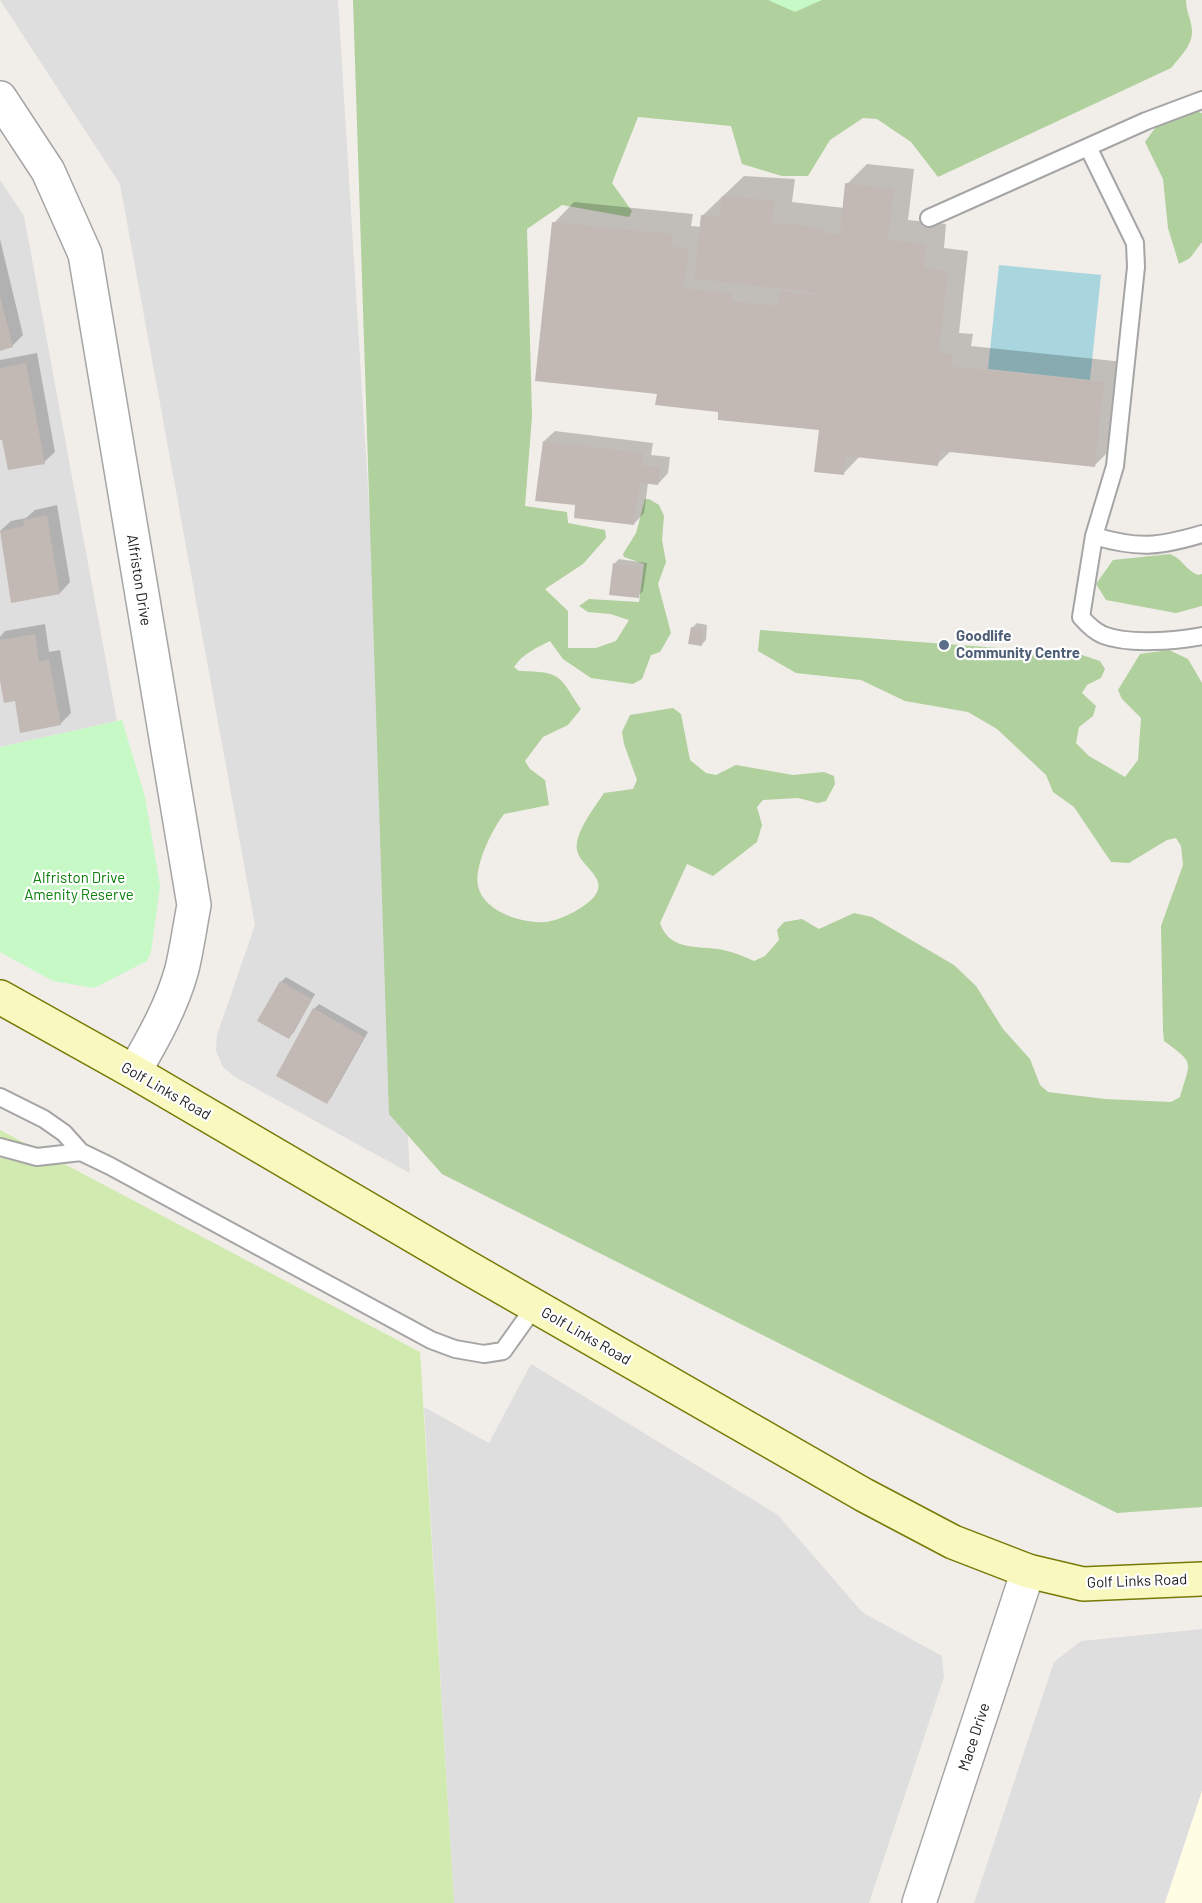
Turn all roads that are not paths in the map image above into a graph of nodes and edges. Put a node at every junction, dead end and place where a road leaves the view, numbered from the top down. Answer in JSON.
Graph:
{"nodes":[{"id":1,"x":0,"y":98,"type":"edge"},
{"id":2,"x":1202,"y":100,"type":"edge"},
{"id":3,"x":1088,"y":147,"type":"junction"},
{"id":4,"x":929,"y":218,"type":"dead end"},
{"id":5,"x":1202,"y":534,"type":"edge"},
{"id":6,"x":1094,"y":536,"type":"junction"},
{"id":7,"x":1202,"y":636,"type":"edge"},
{"id":8,"x":0,"y":997,"type":"edge"},
{"id":9,"x":134,"y":1072,"type":"junction"},
{"id":10,"x":0,"y":1097,"type":"edge"},
{"id":11,"x":0,"y":1147,"type":"edge"},
{"id":12,"x":81,"y":1152,"type":"junction"},
{"id":13,"x":535,"y":1306,"type":"junction"},
{"id":14,"x":1028,"y":1571,"type":"junction"},
{"id":15,"x":1202,"y":1579,"type":"edge"},
{"id":16,"x":919,"y":1903,"type":"edge"}],
"edges":[{"from":1,"to":9,"type":"street","name":"Alfriston Drive"},
{"from":2,"to":3,"type":"lane"},
{"from":3,"to":4,"type":"lane"},
{"from":3,"to":6,"type":"lane"},
{"from":5,"to":6,"type":"lane"},
{"from":6,"to":7,"type":"lane"},
{"from":8,"to":9,"type":"main road","name":"Golf Links Road"},
{"from":9,"to":13,"type":"main road","name":"Golf Links Road"},
{"from":10,"to":12,"type":"lane"},
{"from":11,"to":12,"type":"lane"},
{"from":12,"to":13,"type":"lane"},
{"from":13,"to":14,"type":"main road","name":"Golf Links Road"},
{"from":14,"to":15,"type":"main road","name":"Golf Links Road"},
{"from":14,"to":16,"type":"street","name":"Mace Drive"}]}
